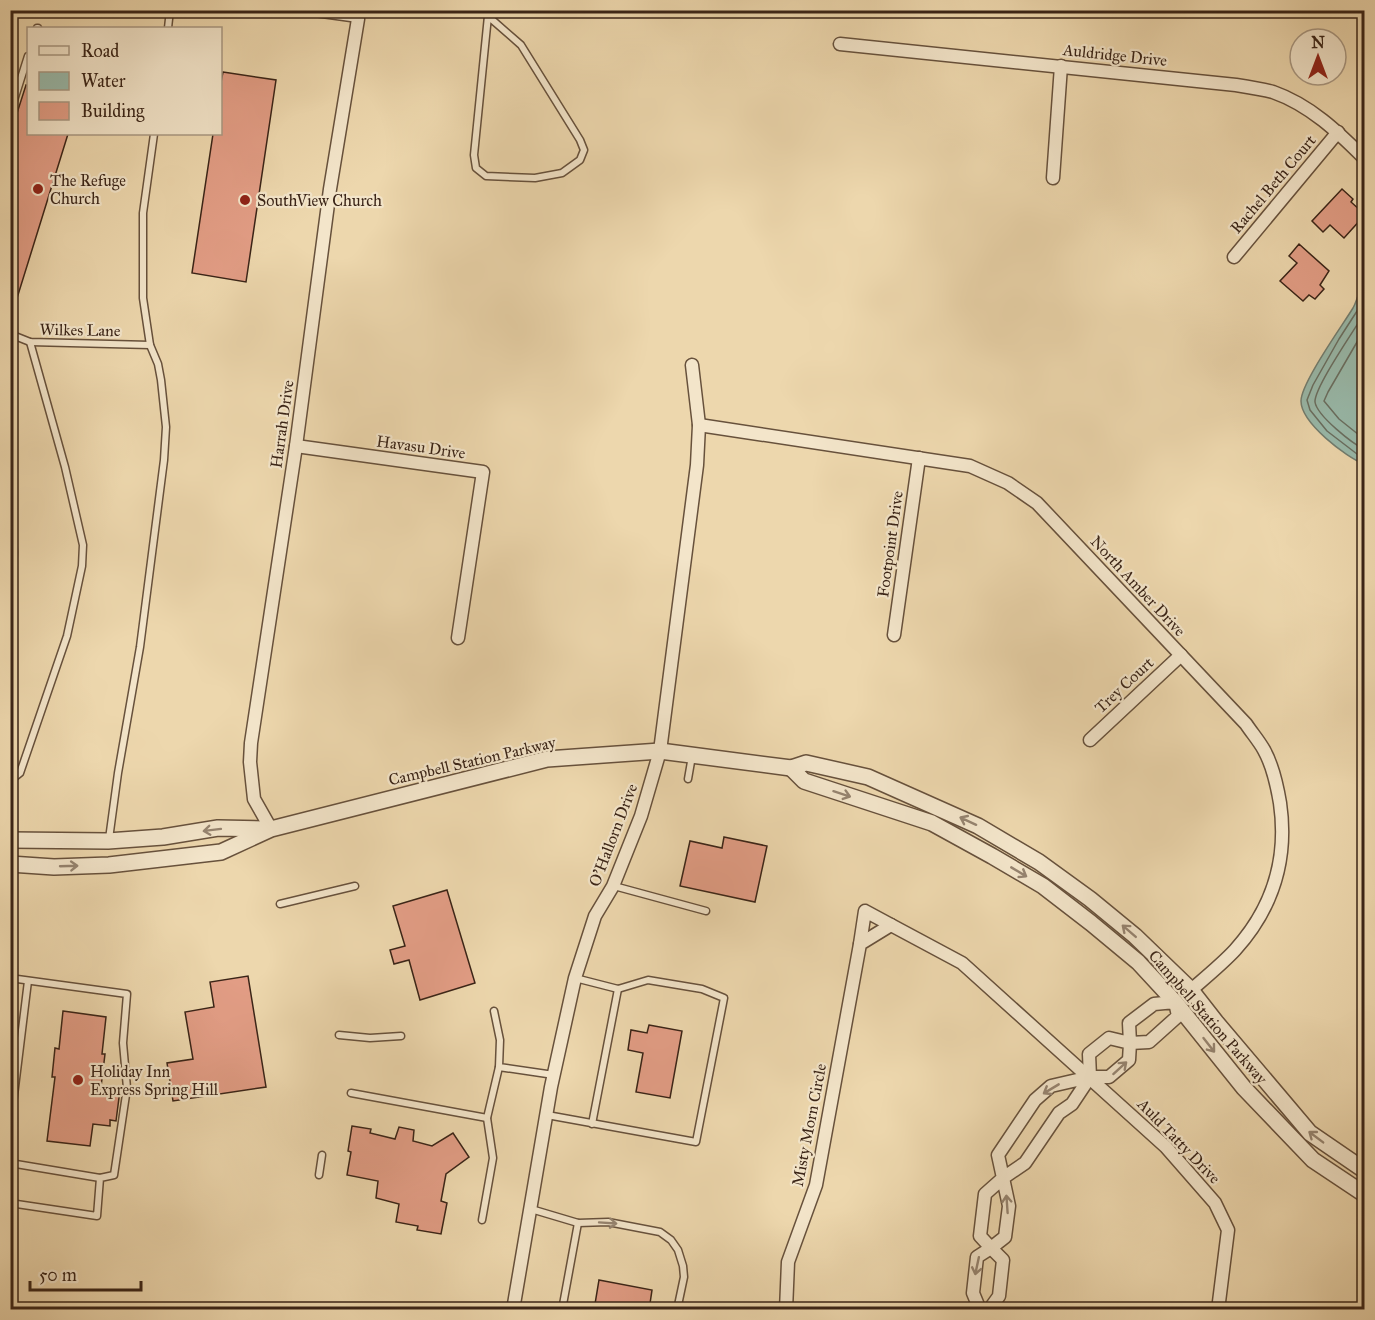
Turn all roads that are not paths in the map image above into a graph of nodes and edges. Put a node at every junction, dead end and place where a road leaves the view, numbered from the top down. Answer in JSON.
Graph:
{"nodes":[{"id":1,"x":170,"y":10,"type":"edge"},
{"id":2,"x":292,"y":10,"type":"edge"},
{"id":3,"x":481,"y":10,"type":"edge"},
{"id":4,"x":488,"y":13,"type":"edge"},
{"id":5,"x":360,"y":15,"type":"edge"},
{"id":6,"x":168,"y":27,"type":"edge"},
{"id":7,"x":840,"y":44,"type":"dead end"},
{"id":8,"x":27,"y":60,"type":"edge"},
{"id":9,"x":1061,"y":66,"type":"junction"},
{"id":10,"x":10,"y":113,"type":"edge"},
{"id":11,"x":1338,"y":132,"type":"junction"},
{"id":12,"x":154,"y":135,"type":"edge"},
{"id":13,"x":1365,"y":158,"type":"edge"},
{"id":14,"x":1053,"y":178,"type":"dead end"},
{"id":15,"x":1234,"y":258,"type":"dead end"},
{"id":16,"x":10,"y":334,"type":"edge"},
{"id":17,"x":30,"y":342,"type":"junction"},
{"id":18,"x":150,"y":345,"type":"junction"},
{"id":19,"x":692,"y":365,"type":"dead end"},
{"id":20,"x":699,"y":425,"type":"junction"},
{"id":21,"x":296,"y":446,"type":"junction"},
{"id":22,"x":919,"y":458,"type":"junction"},
{"id":23,"x":10,"y":527,"type":"edge"},
{"id":24,"x":10,"y":578,"type":"edge"},
{"id":25,"x":894,"y":635,"type":"dead end"},
{"id":26,"x":458,"y":638,"type":"dead end"},
{"id":27,"x":1181,"y":655,"type":"junction"},
{"id":28,"x":1090,"y":740,"type":"dead end"},
{"id":29,"x":660,"y":751,"type":"junction"},
{"id":30,"x":693,"y":755,"type":"junction"},
{"id":31,"x":791,"y":768,"type":"junction"},
{"id":32,"x":688,"y":779,"type":"dead end"},
{"id":33,"x":10,"y":781,"type":"edge"},
{"id":34,"x":271,"y":830,"type":"junction"},
{"id":35,"x":10,"y":840,"type":"edge"},
{"id":36,"x":108,"y":841,"type":"junction"},
{"id":37,"x":10,"y":864,"type":"edge"},
{"id":38,"x":355,"y":886,"type":"dead end"},
{"id":39,"x":613,"y":886,"type":"junction"},
{"id":40,"x":280,"y":904,"type":"dead end"},
{"id":41,"x":706,"y":910,"type":"dead end"},
{"id":42,"x":891,"y":926,"type":"junction"},
{"id":43,"x":860,"y":944,"type":"junction"},
{"id":44,"x":10,"y":978,"type":"edge"},
{"id":45,"x":575,"y":978,"type":"junction"},
{"id":46,"x":28,"y":981,"type":"junction"},
{"id":47,"x":618,"y":988,"type":"junction"},
{"id":48,"x":1191,"y":990,"type":"junction"},
{"id":49,"x":1175,"y":1002,"type":"junction"},
{"id":50,"x":494,"y":1011,"type":"dead end"},
{"id":51,"x":339,"y":1035,"type":"dead end"},
{"id":52,"x":401,"y":1036,"type":"dead end"},
{"id":53,"x":1130,"y":1043,"type":"junction"},
{"id":54,"x":499,"y":1067,"type":"junction"},
{"id":55,"x":554,"y":1075,"type":"junction"},
{"id":56,"x":1090,"y":1077,"type":"junction"},
{"id":57,"x":351,"y":1093,"type":"dead end"},
{"id":58,"x":547,"y":1115,"type":"junction"},
{"id":59,"x":487,"y":1118,"type":"junction"},
{"id":60,"x":592,"y":1124,"type":"junction"},
{"id":61,"x":10,"y":1128,"type":"edge"},
{"id":62,"x":322,"y":1155,"type":"dead end"},
{"id":63,"x":10,"y":1163,"type":"edge"},
{"id":64,"x":1365,"y":1170,"type":"edge"},
{"id":65,"x":319,"y":1175,"type":"dead end"},
{"id":66,"x":100,"y":1178,"type":"junction"},
{"id":67,"x":1003,"y":1178,"type":"junction"},
{"id":68,"x":1365,"y":1194,"type":"edge"},
{"id":69,"x":10,"y":1203,"type":"edge"},
{"id":70,"x":531,"y":1209,"type":"junction"},
{"id":71,"x":482,"y":1220,"type":"dead end"},
{"id":72,"x":578,"y":1223,"type":"junction"},
{"id":73,"x":991,"y":1248,"type":"junction"},
{"id":74,"x":513,"y":1310,"type":"edge"},
{"id":75,"x":562,"y":1310,"type":"edge"},
{"id":76,"x":677,"y":1310,"type":"edge"},
{"id":77,"x":786,"y":1310,"type":"edge"},
{"id":78,"x":980,"y":1310,"type":"edge"},
{"id":79,"x":989,"y":1310,"type":"edge"},
{"id":80,"x":1218,"y":1310,"type":"edge"}],
"edges":[{"from":1,"to":6,"type":"lane"},
{"from":2,"to":5,"type":"lane"},
{"from":3,"to":4,"type":"lane"},
{"from":4,"to":4,"type":"lane"},
{"from":5,"to":21,"type":"street","name":"Harrah Drive"},
{"from":7,"to":9,"type":"street","name":"Auldridge Drive"},
{"from":8,"to":10,"type":"lane"},
{"from":9,"to":11,"type":"street","name":"Auldridge Drive"},
{"from":9,"to":14,"type":"street"},
{"from":11,"to":13,"type":"street","name":"Auldridge Drive"},
{"from":11,"to":15,"type":"street","name":"Rachel Beth Court"},
{"from":12,"to":18,"type":"lane"},
{"from":16,"to":17,"type":"lane","name":"Wilkes Lane"},
{"from":17,"to":18,"type":"lane","name":"Wilkes Lane"},
{"from":17,"to":33,"type":"lane"},
{"from":18,"to":36,"type":"lane"},
{"from":19,"to":20,"type":"street","name":"O'Hallorn Drive"},
{"from":20,"to":22,"type":"street","name":"North Amber Drive"},
{"from":20,"to":29,"type":"street","name":"O'Hallorn Drive"},
{"from":21,"to":26,"type":"street","name":"Havasu Drive"},
{"from":21,"to":34,"type":"street","name":"Harrah Drive"},
{"from":22,"to":25,"type":"street","name":"Footpoint Drive"},
{"from":22,"to":27,"type":"street","name":"North Amber Drive"},
{"from":23,"to":24,"type":"lane"},
{"from":27,"to":28,"type":"street","name":"Trey Court"},
{"from":27,"to":48,"type":"street","name":"North Amber Drive"},
{"from":29,"to":30,"type":"street","name":"Campbell Station Parkway"},
{"from":29,"to":34,"type":"street","name":"Campbell Station Parkway"},
{"from":29,"to":39,"type":"street","name":"O'Hallorn Drive"},
{"from":30,"to":31,"type":"street","name":"Campbell Station Parkway"},
{"from":30,"to":32,"type":"lane"},
{"from":48,"to":31,"type":"street","name":"Campbell Station Parkway","one_way":true},
{"from":31,"to":49,"type":"street","name":"Campbell Station Parkway","one_way":true},
{"from":34,"to":36,"type":"street","name":"Campbell Station Parkway","one_way":true},
{"from":37,"to":34,"type":"street","name":"Campbell Station Parkway","one_way":true},
{"from":35,"to":36,"type":"street","name":"Campbell Station Parkway"},
{"from":38,"to":40,"type":"lane"},
{"from":39,"to":41,"type":"lane"},
{"from":39,"to":45,"type":"street","name":"O'Hallorn Drive"},
{"from":42,"to":43,"type":"street"},
{"from":42,"to":43,"type":"street","name":"Misty Morn Circle"},
{"from":42,"to":56,"type":"street","name":"Misty Morn Circle"},
{"from":43,"to":77,"type":"street","name":"Misty Morn Circle"},
{"from":44,"to":46,"type":"lane"},
{"from":45,"to":47,"type":"lane"},
{"from":45,"to":55,"type":"street","name":"O'Hallorn Drive"},
{"from":46,"to":61,"type":"lane"},
{"from":46,"to":66,"type":"lane"},
{"from":47,"to":60,"type":"lane"},
{"from":47,"to":60,"type":"lane"},
{"from":48,"to":49,"type":"street"},
{"from":64,"to":48,"type":"street","name":"Campbell Station Parkway","one_way":true},
{"from":49,"to":53,"type":"street"},
{"from":49,"to":53,"type":"street"},
{"from":49,"to":68,"type":"street","name":"Campbell Station Parkway","one_way":true},
{"from":50,"to":54,"type":"lane"},
{"from":51,"to":52,"type":"lane"},
{"from":56,"to":53,"type":"street","one_way":true},
{"from":53,"to":56,"type":"street"},
{"from":54,"to":55,"type":"lane"},
{"from":54,"to":59,"type":"lane"},
{"from":55,"to":58,"type":"street","name":"O'Hallorn Drive"},
{"from":56,"to":67,"type":"street"},
{"from":56,"to":67,"type":"street","one_way":true},
{"from":56,"to":80,"type":"street","name":"Auld Tatty Drive"},
{"from":57,"to":59,"type":"lane"},
{"from":58,"to":60,"type":"lane"},
{"from":58,"to":70,"type":"street","name":"O'Hallorn Drive"},
{"from":59,"to":71,"type":"lane"},
{"from":62,"to":65,"type":"lane"},
{"from":63,"to":66,"type":"lane"},
{"from":66,"to":69,"type":"lane"},
{"from":73,"to":67,"type":"street","one_way":true},
{"from":67,"to":73,"type":"street"},
{"from":70,"to":72,"type":"lane"},
{"from":70,"to":74,"type":"street","name":"O'Hallorn Drive"},
{"from":72,"to":75,"type":"lane"},
{"from":72,"to":76,"type":"lane","one_way":true},
{"from":73,"to":78,"type":"street","one_way":true},
{"from":73,"to":79,"type":"street"}]}
